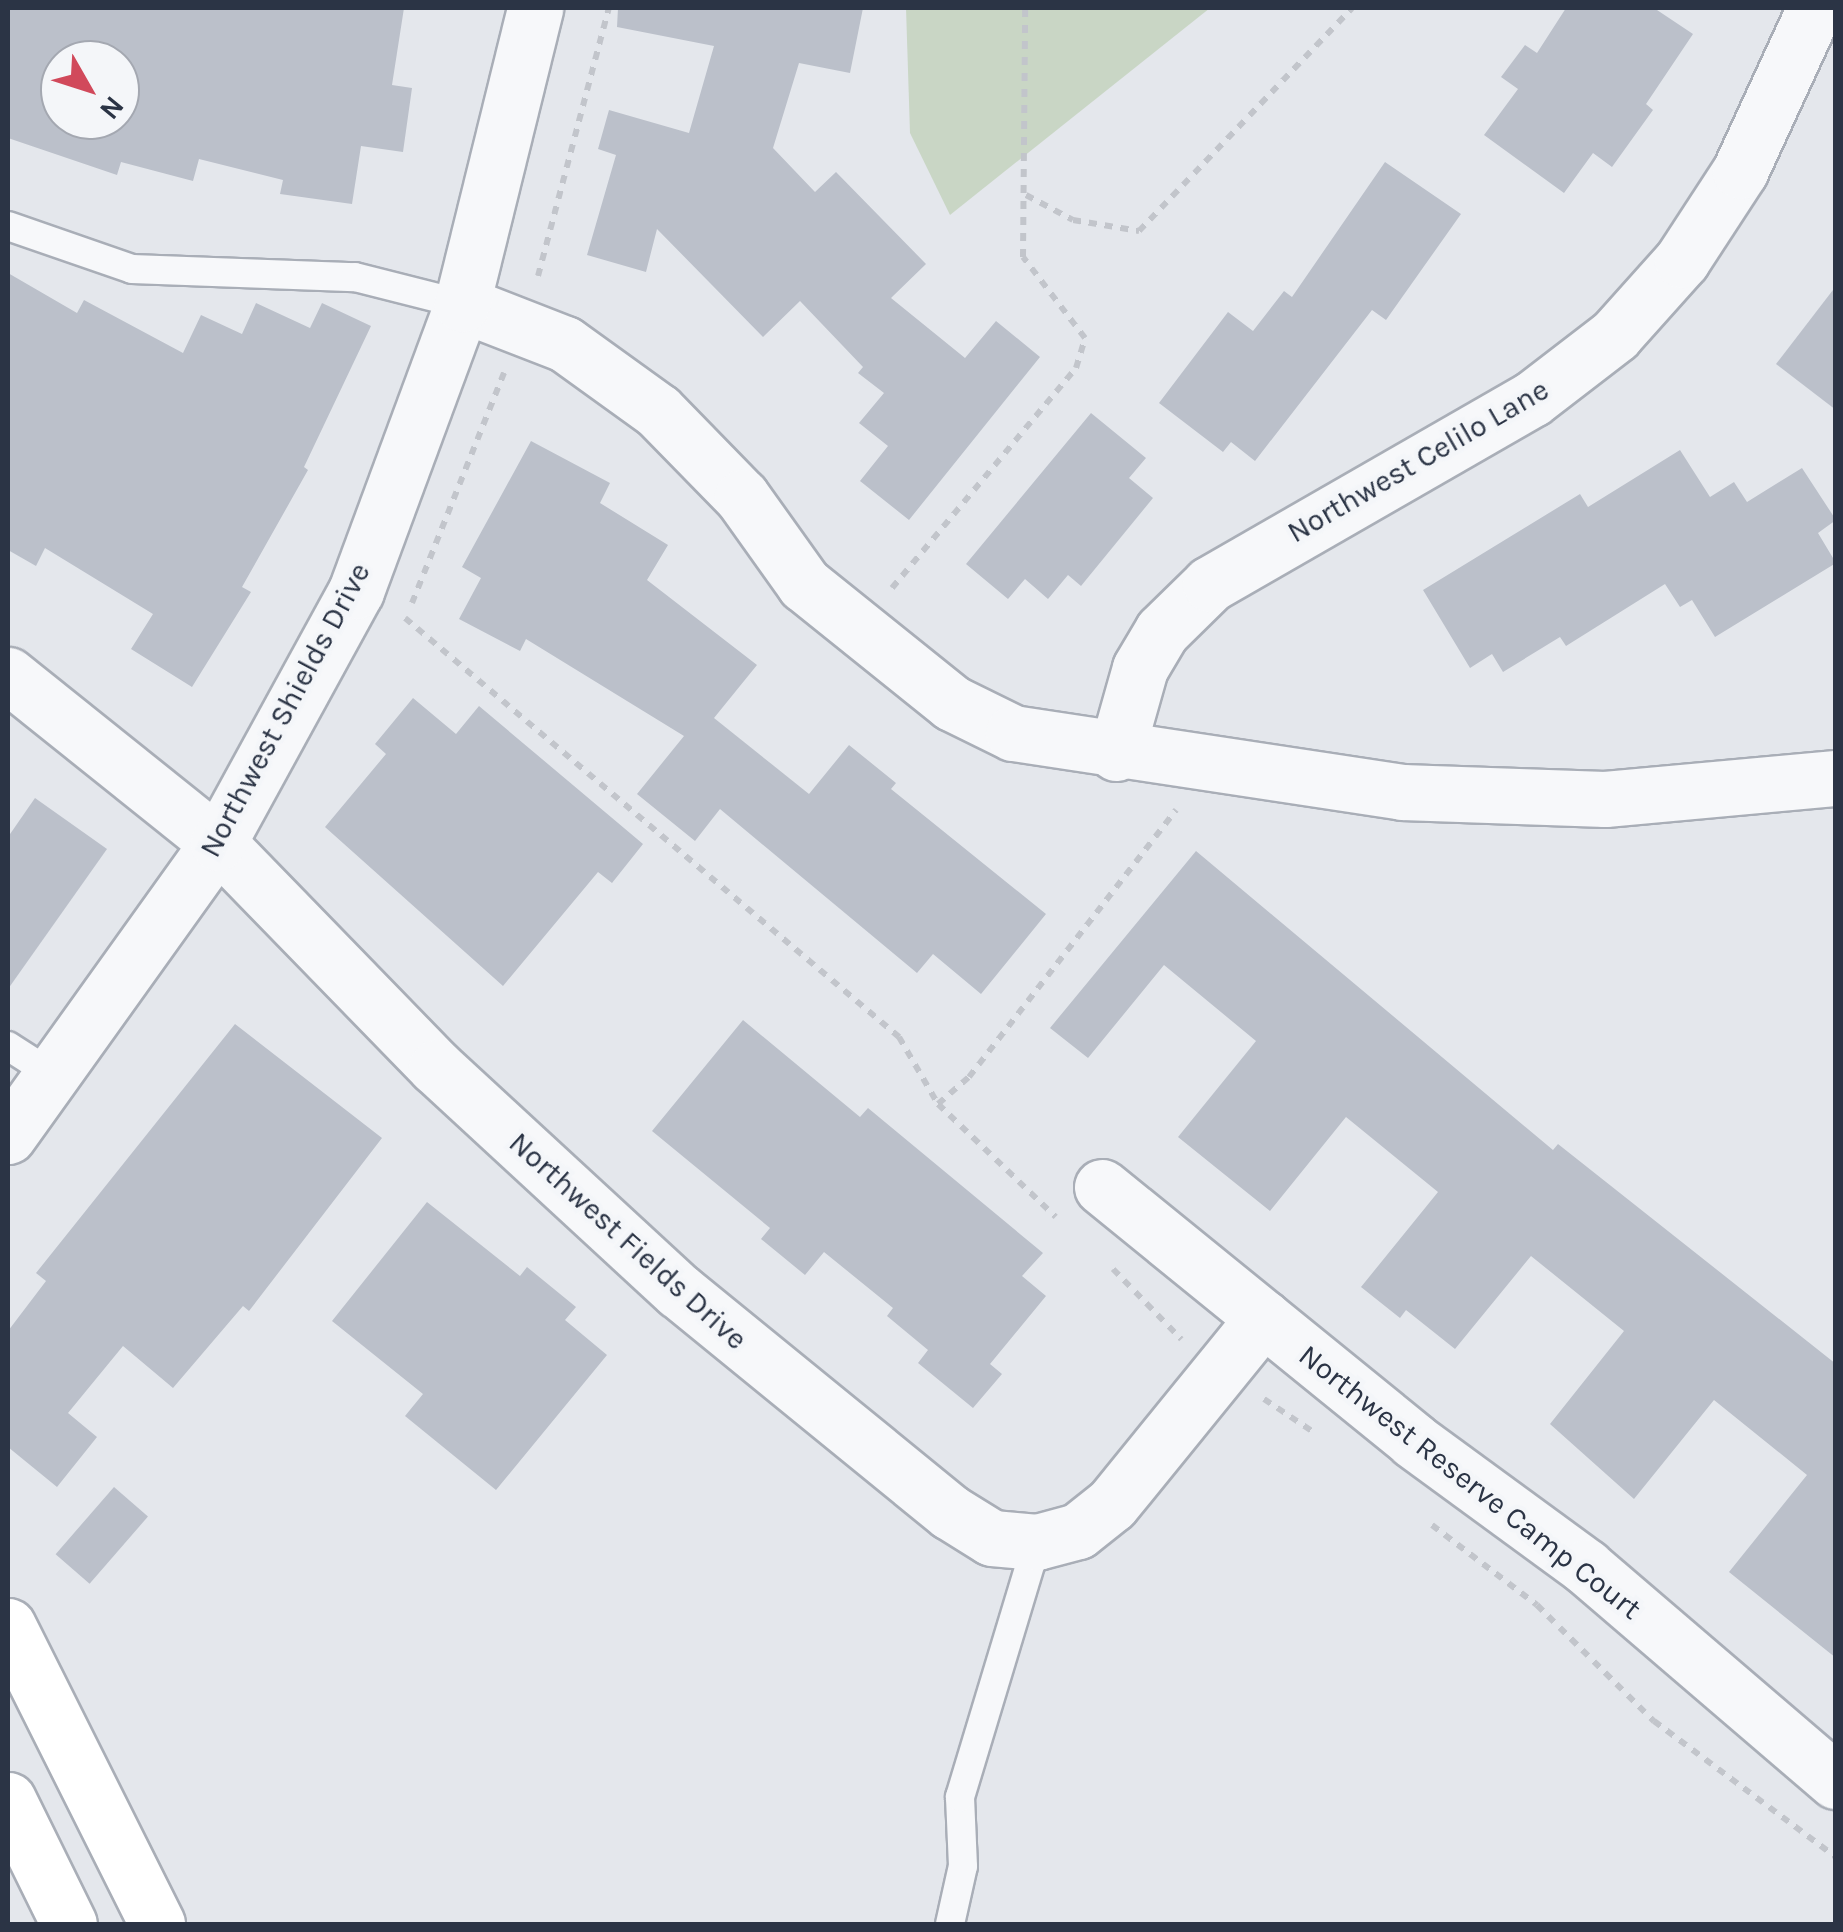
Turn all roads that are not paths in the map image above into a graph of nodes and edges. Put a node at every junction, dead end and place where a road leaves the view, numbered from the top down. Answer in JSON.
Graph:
{"nodes":[{"id":1,"x":536,"y":8,"type":"edge"},
{"id":2,"x":1815,"y":8,"type":"edge"},
{"id":3,"x":8,"y":226,"type":"edge"},
{"id":4,"x":462,"y":304,"type":"junction"},
{"id":5,"x":8,"y":674,"type":"edge"},
{"id":6,"x":1116,"y":753,"type":"junction"},
{"id":7,"x":1836,"y":778,"type":"edge"},
{"id":8,"x":218,"y":843,"type":"junction"},
{"id":9,"x":8,"y":1046,"type":"edge"},
{"id":10,"x":53,"y":1075,"type":"junction"},
{"id":11,"x":8,"y":1136,"type":"edge"},
{"id":12,"x":1102,"y":1188,"type":"dead end"},
{"id":13,"x":1263,"y":1318,"type":"junction"},
{"id":14,"x":1038,"y":1542,"type":"junction"},
{"id":15,"x":8,"y":1626,"type":"edge"},
{"id":16,"x":1836,"y":1780,"type":"edge"},
{"id":17,"x":8,"y":1800,"type":"edge"},
{"id":18,"x":69,"y":1924,"type":"edge"},
{"id":19,"x":157,"y":1924,"type":"edge"},
{"id":20,"x":950,"y":1924,"type":"edge"}],
"edges":[{"from":1,"to":4,"type":"street","name":"Northwest Shields Drive"},
{"from":2,"to":6,"type":"street","name":"Northwest Celilo Lane"},
{"from":3,"to":4,"type":"lane"},
{"from":4,"to":6,"type":"street"},
{"from":4,"to":8,"type":"street","name":"Northwest Shields Drive"},
{"from":5,"to":8,"type":"street","name":"Northwest Fields Drive"},
{"from":6,"to":7,"type":"street"},
{"from":8,"to":10,"type":"street","name":"Northwest Shields Drive"},
{"from":8,"to":14,"type":"street","name":"Northwest Fields Drive"},
{"from":9,"to":10,"type":"lane"},
{"from":10,"to":11,"type":"street","name":"Northwest Shields Drive"},
{"from":12,"to":13,"type":"street","name":"Northwest Reserve Camp Court"},
{"from":13,"to":14,"type":"street","name":"Northwest Fields Drive"},
{"from":13,"to":16,"type":"street","name":"Northwest Reserve Camp Court"},
{"from":14,"to":20,"type":"lane"},
{"from":15,"to":19,"type":"main road"},
{"from":17,"to":18,"type":"main road"}]}
